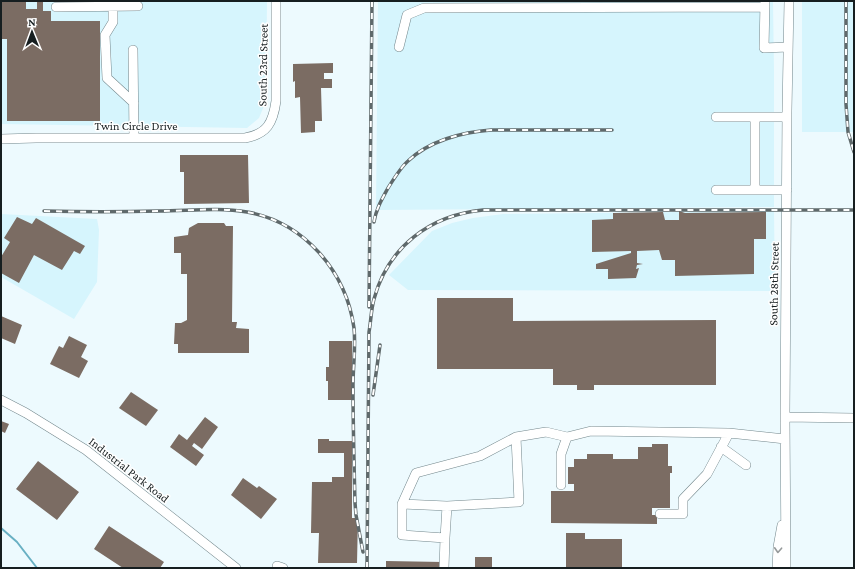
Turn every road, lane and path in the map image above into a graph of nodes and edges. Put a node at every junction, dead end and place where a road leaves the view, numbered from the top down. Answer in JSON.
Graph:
{"nodes":[{"id":1,"x":276,"y":1,"type":"edge"},
{"id":2,"x":789,"y":1,"type":"edge"},
{"id":3,"x":765,"y":4,"type":"edge"},
{"id":4,"x":113,"y":6,"type":"junction"},
{"id":5,"x":138,"y":6,"type":"dead end"},
{"id":6,"x":56,"y":8,"type":"dead end"},
{"id":7,"x":399,"y":47,"type":"dead end"},
{"id":8,"x":788,"y":47,"type":"junction"},
{"id":9,"x":133,"y":50,"type":"dead end"},
{"id":10,"x":134,"y":103,"type":"junction"},
{"id":11,"x":716,"y":117,"type":"dead end"},
{"id":12,"x":755,"y":117,"type":"junction"},
{"id":13,"x":787,"y":117,"type":"junction"},
{"id":14,"x":268,"y":127,"type":"joint"},
{"id":15,"x":134,"y":138,"type":"junction"},
{"id":16,"x":1,"y":139,"type":"edge"},
{"id":17,"x":716,"y":190,"type":"dead end"},
{"id":18,"x":755,"y":190,"type":"junction"},
{"id":19,"x":787,"y":190,"type":"junction"},
{"id":20,"x":1,"y":400,"type":"edge"},
{"id":21,"x":785,"y":418,"type":"junction"},
{"id":22,"x":854,"y":418,"type":"edge"},
{"id":23,"x":729,"y":433,"type":"junction"},
{"id":24,"x":516,"y":437,"type":"junction"},
{"id":25,"x":567,"y":437,"type":"junction"},
{"id":26,"x":785,"y":439,"type":"junction"},
{"id":27,"x":721,"y":447,"type":"junction"},
{"id":28,"x":746,"y":465,"type":"dead end"},
{"id":29,"x":561,"y":485,"type":"dead end"},
{"id":30,"x":402,"y":504,"type":"junction"},
{"id":31,"x":785,"y":504,"type":"junction"},
{"id":32,"x":447,"y":506,"type":"junction"},
{"id":33,"x":660,"y":514,"type":"dead end"},
{"id":34,"x":445,"y":538,"type":"junction"},
{"id":35,"x":236,"y":568,"type":"edge"},
{"id":36,"x":444,"y":568,"type":"edge"},
{"id":37,"x":777,"y":568,"type":"edge"},
{"id":38,"x":786,"y":568,"type":"edge"}],
"edges":[{"from":1,"to":14,"type":"street","name":"South 23rd Street"},
{"from":2,"to":8,"type":"street","name":"South 28th Street"},
{"from":3,"to":7,"type":"street"},
{"from":3,"to":8,"type":"street"},
{"from":4,"to":5,"type":"street"},
{"from":4,"to":6,"type":"street"},
{"from":4,"to":10,"type":"street"},
{"from":8,"to":13,"type":"street","name":"South 28th Street"},
{"from":9,"to":10,"type":"street"},
{"from":10,"to":15,"type":"street"},
{"from":11,"to":12,"type":"street"},
{"from":12,"to":13,"type":"street"},
{"from":12,"to":18,"type":"street"},
{"from":13,"to":19,"type":"street","name":"South 28th Street"},
{"from":14,"to":15,"type":"street","name":"Twin Circle Drive"},
{"from":15,"to":16,"type":"street","name":"Twin Circle Drive"},
{"from":17,"to":18,"type":"street"},
{"from":18,"to":19,"type":"street"},
{"from":19,"to":21,"type":"street","name":"South 28th Street"},
{"from":20,"to":35,"type":"street","name":"Industrial Park Road"},
{"from":21,"to":22,"type":"street"},
{"from":21,"to":26,"type":"street","name":"South 28th Street"},
{"from":23,"to":25,"type":"street"},
{"from":23,"to":26,"type":"street"},
{"from":23,"to":27,"type":"street"},
{"from":24,"to":25,"type":"street"},
{"from":24,"to":30,"type":"street"},
{"from":24,"to":32,"type":"street"},
{"from":25,"to":29,"type":"street"},
{"from":26,"to":31,"type":"street","name":"South 28th Street"},
{"from":27,"to":28,"type":"street"},
{"from":27,"to":33,"type":"street"},
{"from":30,"to":32,"type":"street"},
{"from":30,"to":34,"type":"street"},
{"from":31,"to":37,"type":"street","one_way":true},
{"from":31,"to":38,"type":"street","name":"South 28th Street"},
{"from":32,"to":34,"type":"street"},
{"from":34,"to":36,"type":"street"}]}
